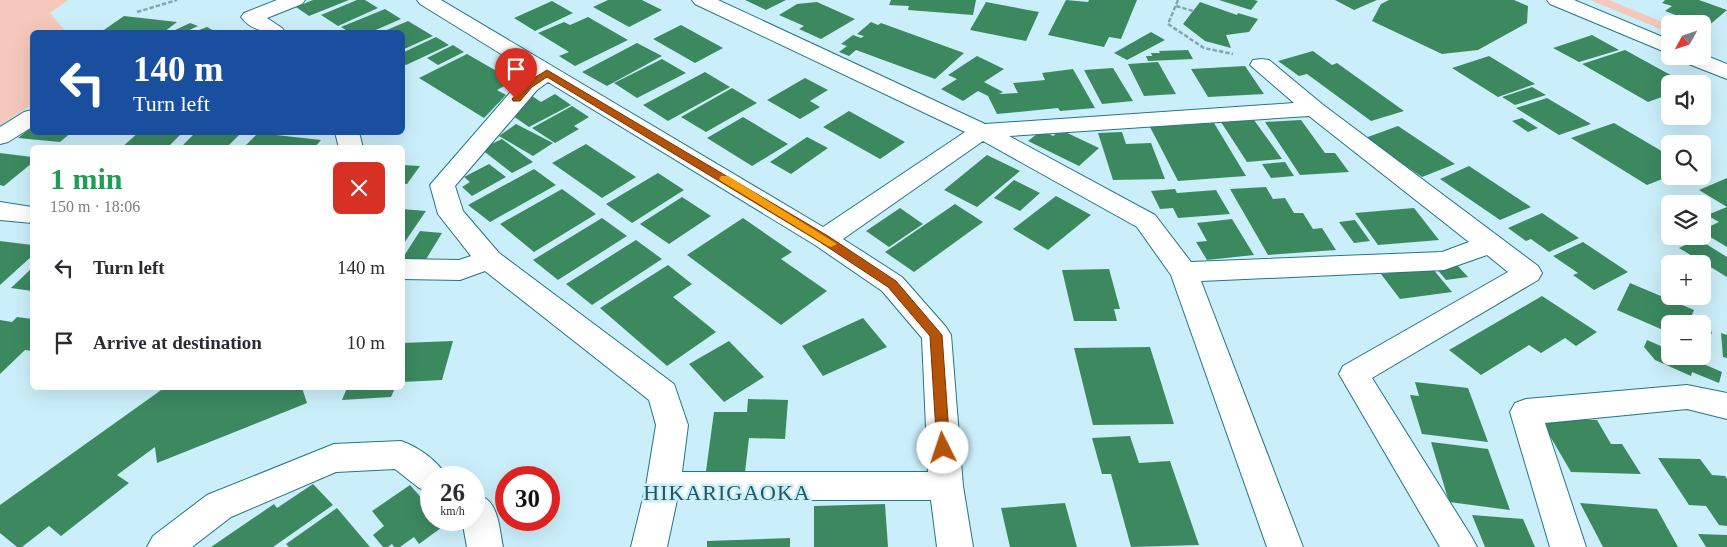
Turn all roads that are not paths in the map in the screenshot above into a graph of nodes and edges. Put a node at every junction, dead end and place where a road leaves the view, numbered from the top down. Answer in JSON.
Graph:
{"nodes":[{"id":1,"x":295,"y":0,"type":"edge"},
{"id":2,"x":427,"y":0,"type":"edge"},
{"id":3,"x":702,"y":0,"type":"edge"},
{"id":4,"x":1557,"y":0,"type":"edge"},
{"id":5,"x":272,"y":30,"type":"edge"},
{"id":6,"x":1661,"y":44,"type":"edge"},
{"id":7,"x":1261,"y":65,"type":"dead end"},
{"id":8,"x":1710,"y":65,"type":"edge"},
{"id":9,"x":1727,"y":72,"type":"edge"},
{"id":10,"x":547,"y":73,"type":"junction"},
{"id":11,"x":1314,"y":109,"type":"junction"},
{"id":12,"x":30,"y":118,"type":"edge"},
{"id":13,"x":982,"y":131,"type":"junction"},
{"id":14,"x":0,"y":137,"type":"edge"},
{"id":15,"x":0,"y":211,"type":"edge"},
{"id":16,"x":30,"y":215,"type":"edge"},
{"id":17,"x":824,"y":239,"type":"junction"},
{"id":18,"x":1490,"y":244,"type":"junction"},
{"id":19,"x":489,"y":260,"type":"junction"},
{"id":20,"x":405,"y":269,"type":"edge"},
{"id":21,"x":1184,"y":272,"type":"junction"},
{"id":22,"x":1727,"y":406,"type":"edge"},
{"id":23,"x":420,"y":470,"type":"edge"},
{"id":24,"x":663,"y":486,"type":"junction"},
{"id":25,"x":946,"y":486,"type":"junction"},
{"id":26,"x":482,"y":531,"type":"edge"},
{"id":27,"x":165,"y":547,"type":"edge"},
{"id":28,"x":485,"y":547,"type":"edge"},
{"id":29,"x":649,"y":547,"type":"edge"},
{"id":30,"x":956,"y":547,"type":"edge"},
{"id":31,"x":1285,"y":547,"type":"edge"},
{"id":32,"x":1459,"y":547,"type":"edge"},
{"id":33,"x":1568,"y":547,"type":"edge"}],
"edges":[{"from":1,"to":5,"type":"street"},
{"from":2,"to":10,"type":"street"},
{"from":3,"to":13,"type":"street"},
{"from":4,"to":6,"type":"street"},
{"from":7,"to":11,"type":"street"},
{"from":8,"to":9,"type":"street"},
{"from":10,"to":17,"type":"street"},
{"from":10,"to":19,"type":"street"},
{"from":11,"to":13,"type":"street"},
{"from":11,"to":18,"type":"street"},
{"from":12,"to":14,"type":"street"},
{"from":13,"to":17,"type":"street"},
{"from":13,"to":21,"type":"street"},
{"from":15,"to":16,"type":"street"},
{"from":17,"to":25,"type":"street"},
{"from":18,"to":21,"type":"street"},
{"from":18,"to":32,"type":"street"},
{"from":19,"to":20,"type":"street"},
{"from":19,"to":24,"type":"street"},
{"from":21,"to":31,"type":"street"},
{"from":22,"to":33,"type":"street"},
{"from":23,"to":27,"type":"street"},
{"from":24,"to":25,"type":"street"},
{"from":24,"to":29,"type":"street"},
{"from":25,"to":30,"type":"street"},
{"from":26,"to":28,"type":"street"}]}
